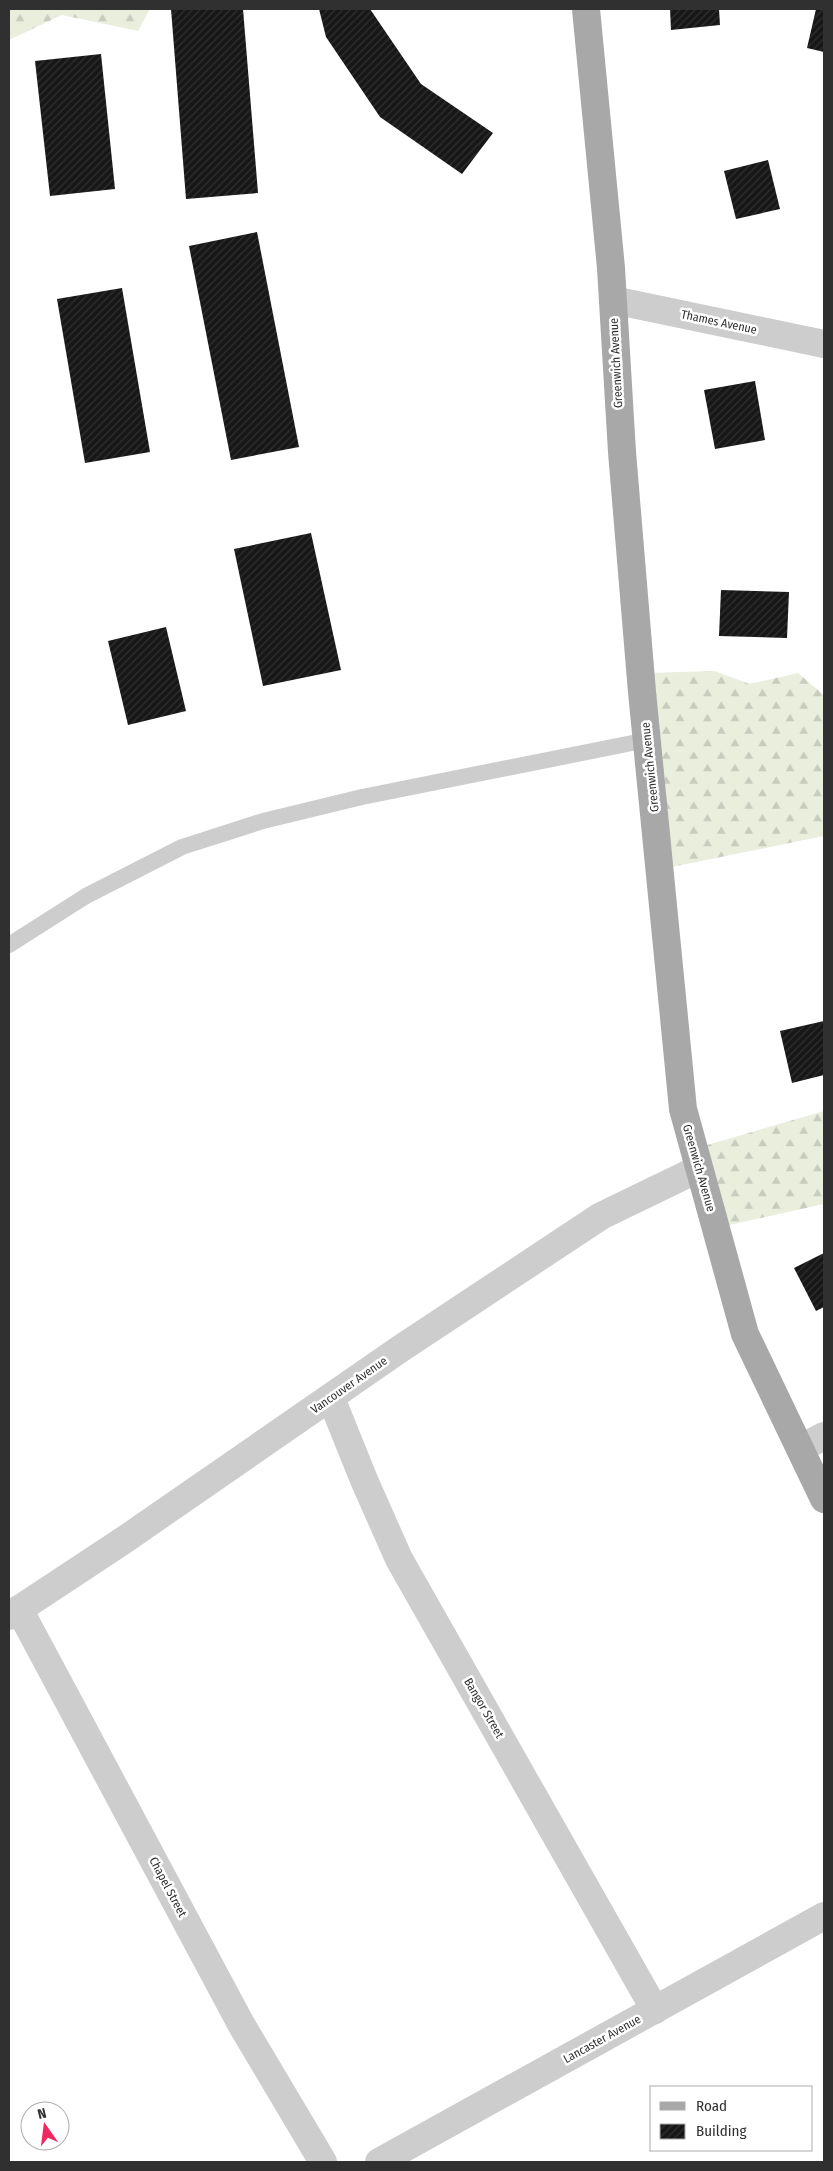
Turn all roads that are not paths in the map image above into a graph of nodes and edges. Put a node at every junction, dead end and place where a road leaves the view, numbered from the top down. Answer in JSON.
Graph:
{"nodes":[{"id":1,"x":586,"y":9,"type":"edge"},
{"id":2,"x":613,"y":300,"type":"junction"},
{"id":3,"x":824,"y":344,"type":"edge"},
{"id":4,"x":647,"y":740,"type":"junction"},
{"id":5,"x":9,"y":945,"type":"edge"},
{"id":6,"x":698,"y":1169,"type":"junction"},
{"id":7,"x":331,"y":1398,"type":"junction"},
{"id":8,"x":813,"y":1442,"type":"edge"},
{"id":9,"x":824,"y":1499,"type":"edge"},
{"id":10,"x":14,"y":1612,"type":"edge"},
{"id":11,"x":824,"y":1916,"type":"edge"},
{"id":12,"x":655,"y":2010,"type":"junction"},
{"id":13,"x":323,"y":2162,"type":"edge"},
{"id":14,"x":379,"y":2162,"type":"edge"}],
"edges":[{"from":1,"to":2,"type":"main road","name":"Greenwich Avenue"},
{"from":2,"to":3,"type":"street","name":"Thames Avenue"},
{"from":2,"to":4,"type":"main road","name":"Greenwich Avenue"},
{"from":4,"to":5,"type":"lane"},
{"from":4,"to":6,"type":"main road","name":"Greenwich Avenue"},
{"from":6,"to":7,"type":"street","name":"Vancouver Avenue"},
{"from":6,"to":8,"type":"main road","name":"Greenwich Avenue"},
{"from":7,"to":10,"type":"street","name":"Vancouver Avenue"},
{"from":7,"to":12,"type":"street","name":"Bangor Street"},
{"from":8,"to":9,"type":"main road","name":"Greenwich Avenue"},
{"from":10,"to":13,"type":"street","name":"Chapel Street"},
{"from":11,"to":12,"type":"street","name":"Lancaster Avenue"},
{"from":12,"to":14,"type":"street","name":"Lancaster Avenue"}]}
